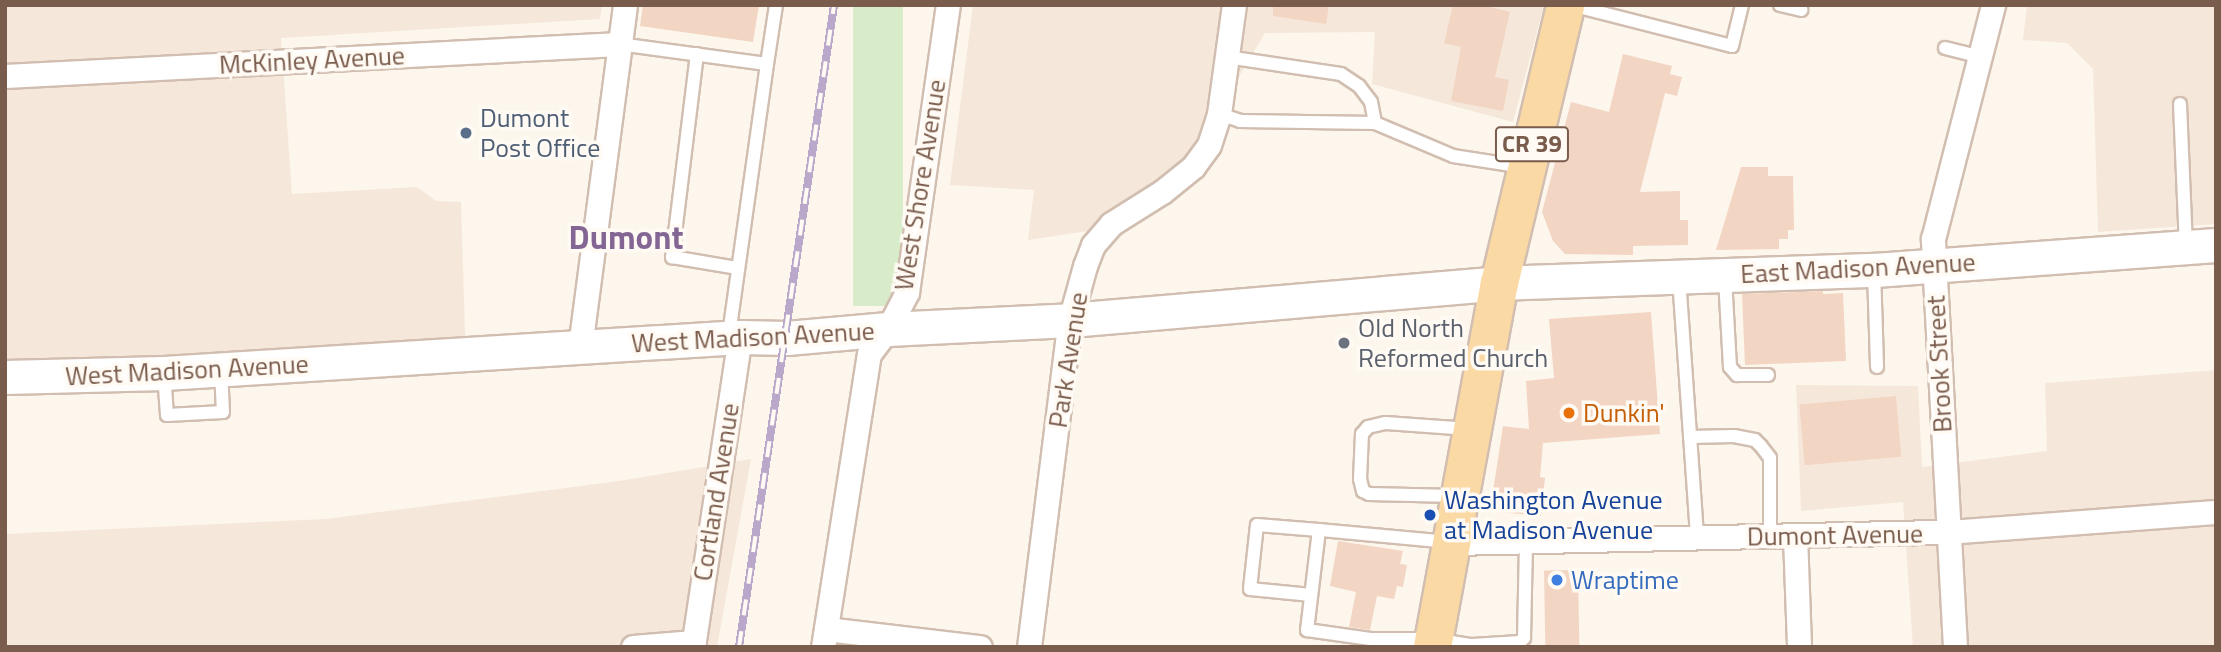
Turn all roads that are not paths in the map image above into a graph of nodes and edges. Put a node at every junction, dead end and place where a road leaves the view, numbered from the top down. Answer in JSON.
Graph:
{"nodes":[{"id":1,"x":625,"y":5,"type":"edge"},
{"id":2,"x":776,"y":5,"type":"edge"},
{"id":3,"x":948,"y":5,"type":"edge"},
{"id":4,"x":1234,"y":5,"type":"edge"},
{"id":5,"x":1565,"y":5,"type":"edge"},
{"id":6,"x":1571,"y":5,"type":"edge"},
{"id":7,"x":1742,"y":5,"type":"edge"},
{"id":8,"x":1780,"y":5,"type":"edge"},
{"id":9,"x":1993,"y":5,"type":"edge"},
{"id":10,"x":1801,"y":10,"type":"dead end"},
{"id":11,"x":619,"y":44,"type":"junction"},
{"id":12,"x":1945,"y":48,"type":"dead end"},
{"id":13,"x":696,"y":54,"type":"junction"},
{"id":14,"x":1227,"y":57,"type":"junction"},
{"id":15,"x":1981,"y":57,"type":"junction"},
{"id":16,"x":767,"y":64,"type":"junction"},
{"id":17,"x":5,"y":76,"type":"edge"},
{"id":18,"x":2180,"y":104,"type":"dead end"},
{"id":19,"x":1219,"y":114,"type":"junction"},
{"id":20,"x":1375,"y":123,"type":"junction"},
{"id":21,"x":1527,"y":167,"type":"junction"},
{"id":22,"x":2201,"y":246,"type":"edge"},
{"id":23,"x":1933,"y":266,"type":"junction"},
{"id":24,"x":738,"y":268,"type":"junction"},
{"id":25,"x":1874,"y":270,"type":"junction"},
{"id":26,"x":1725,"y":274,"type":"junction"},
{"id":27,"x":1679,"y":275,"type":"junction"},
{"id":28,"x":1499,"y":283,"type":"junction"},
{"id":29,"x":1070,"y":320,"type":"junction"},
{"id":30,"x":888,"y":329,"type":"junction"},
{"id":31,"x":734,"y":338,"type":"junction"},
{"id":32,"x":580,"y":347,"type":"junction"},
{"id":33,"x":1877,"y":367,"type":"dead end"},
{"id":34,"x":1768,"y":374,"type":"dead end"},
{"id":35,"x":5,"y":377,"type":"edge"},
{"id":36,"x":1473,"y":429,"type":"junction"},
{"id":37,"x":1690,"y":437,"type":"junction"},
{"id":38,"x":1461,"y":496,"type":"junction"},
{"id":39,"x":2216,"y":512,"type":"edge"},
{"id":40,"x":1319,"y":530,"type":"junction"},
{"id":41,"x":1948,"y":532,"type":"junction"},
{"id":42,"x":1770,"y":536,"type":"junction"},
{"id":43,"x":1795,"y":536,"type":"junction"},
{"id":44,"x":1697,"y":538,"type":"junction"},
{"id":45,"x":1526,"y":541,"type":"junction"},
{"id":46,"x":1453,"y":543,"type":"junction"},
{"id":47,"x":1311,"y":595,"type":"junction"},
{"id":48,"x":825,"y":638,"type":"edge"},
{"id":49,"x":1433,"y":643,"type":"edge"},
{"id":50,"x":693,"y":645,"type":"edge"},
{"id":51,"x":633,"y":647,"type":"edge"},
{"id":52,"x":980,"y":647,"type":"edge"},
{"id":53,"x":1029,"y":647,"type":"edge"},
{"id":54,"x":1799,"y":647,"type":"edge"},
{"id":55,"x":1955,"y":647,"type":"edge"}],
"edges":[{"from":1,"to":11,"type":"street"},
{"from":2,"to":16,"type":"lane"},
{"from":3,"to":30,"type":"street","name":"West Shore Avenue"},
{"from":4,"to":14,"type":"street","name":"Park Avenue"},
{"from":5,"to":21,"type":"main road","number":"CR 39"},
{"from":6,"to":7,"type":"lane"},
{"from":8,"to":10,"type":"lane"},
{"from":9,"to":15,"type":"street","name":"Brook Street"},
{"from":11,"to":13,"type":"lane"},
{"from":11,"to":17,"type":"street","name":"McKinley Avenue"},
{"from":11,"to":32,"type":"street"},
{"from":12,"to":15,"type":"lane"},
{"from":13,"to":16,"type":"lane"},
{"from":13,"to":24,"type":"lane"},
{"from":14,"to":19,"type":"street","name":"Park Avenue"},
{"from":14,"to":20,"type":"lane"},
{"from":15,"to":23,"type":"street","name":"Brook Street"},
{"from":16,"to":24,"type":"lane"},
{"from":18,"to":22,"type":"lane"},
{"from":19,"to":20,"type":"lane"},
{"from":19,"to":29,"type":"street","name":"Park Avenue"},
{"from":20,"to":21,"type":"lane"},
{"from":21,"to":28,"type":"main road","number":"CR 39"},
{"from":22,"to":23,"type":"main road","name":"East Madison Avenue"},
{"from":23,"to":25,"type":"main road","name":"East Madison Avenue"},
{"from":23,"to":41,"type":"street","name":"Brook Street"},
{"from":24,"to":31,"type":"lane"},
{"from":25,"to":26,"type":"main road","name":"East Madison Avenue"},
{"from":25,"to":33,"type":"lane"},
{"from":26,"to":27,"type":"main road","name":"East Madison Avenue"},
{"from":26,"to":34,"type":"lane"},
{"from":27,"to":28,"type":"main road","name":"East Madison Avenue"},
{"from":27,"to":37,"type":"lane"},
{"from":28,"to":29,"type":"main road","name":"West Madison Avenue"},
{"from":28,"to":36,"type":"main road","number":"CR 39"},
{"from":29,"to":30,"type":"main road","name":"West Madison Avenue"},
{"from":29,"to":53,"type":"street","name":"Park Avenue"},
{"from":30,"to":31,"type":"main road","name":"West Madison Avenue"},
{"from":30,"to":48,"type":"street","name":"West Shore Avenue"},
{"from":31,"to":32,"type":"main road","name":"West Madison Avenue"},
{"from":31,"to":50,"type":"street","name":"Cortland Avenue"},
{"from":32,"to":35,"type":"main road","name":"West Madison Avenue"},
{"from":36,"to":38,"type":"main road","number":"CR 39"},
{"from":36,"to":38,"type":"lane"},
{"from":37,"to":42,"type":"lane"},
{"from":37,"to":44,"type":"lane"},
{"from":38,"to":46,"type":"main road","number":"CR 39"},
{"from":39,"to":41,"type":"street","name":"Dumont Avenue"},
{"from":40,"to":46,"type":"lane"},
{"from":40,"to":47,"type":"lane"},
{"from":40,"to":47,"type":"lane"},
{"from":41,"to":43,"type":"street","name":"Dumont Avenue"},
{"from":41,"to":55,"type":"street","name":"Brook Street"},
{"from":42,"to":43,"type":"street","name":"Dumont Avenue"},
{"from":42,"to":44,"type":"street","name":"Dumont Avenue"},
{"from":43,"to":54,"type":"street"},
{"from":44,"to":45,"type":"street","name":"Dumont Avenue"},
{"from":45,"to":46,"type":"street","name":"Dumont Avenue"},
{"from":45,"to":49,"type":"lane"},
{"from":46,"to":49,"type":"main road","number":"CR 39"},
{"from":47,"to":49,"type":"lane"},
{"from":48,"to":52,"type":"street"},
{"from":50,"to":51,"type":"street"}]}
